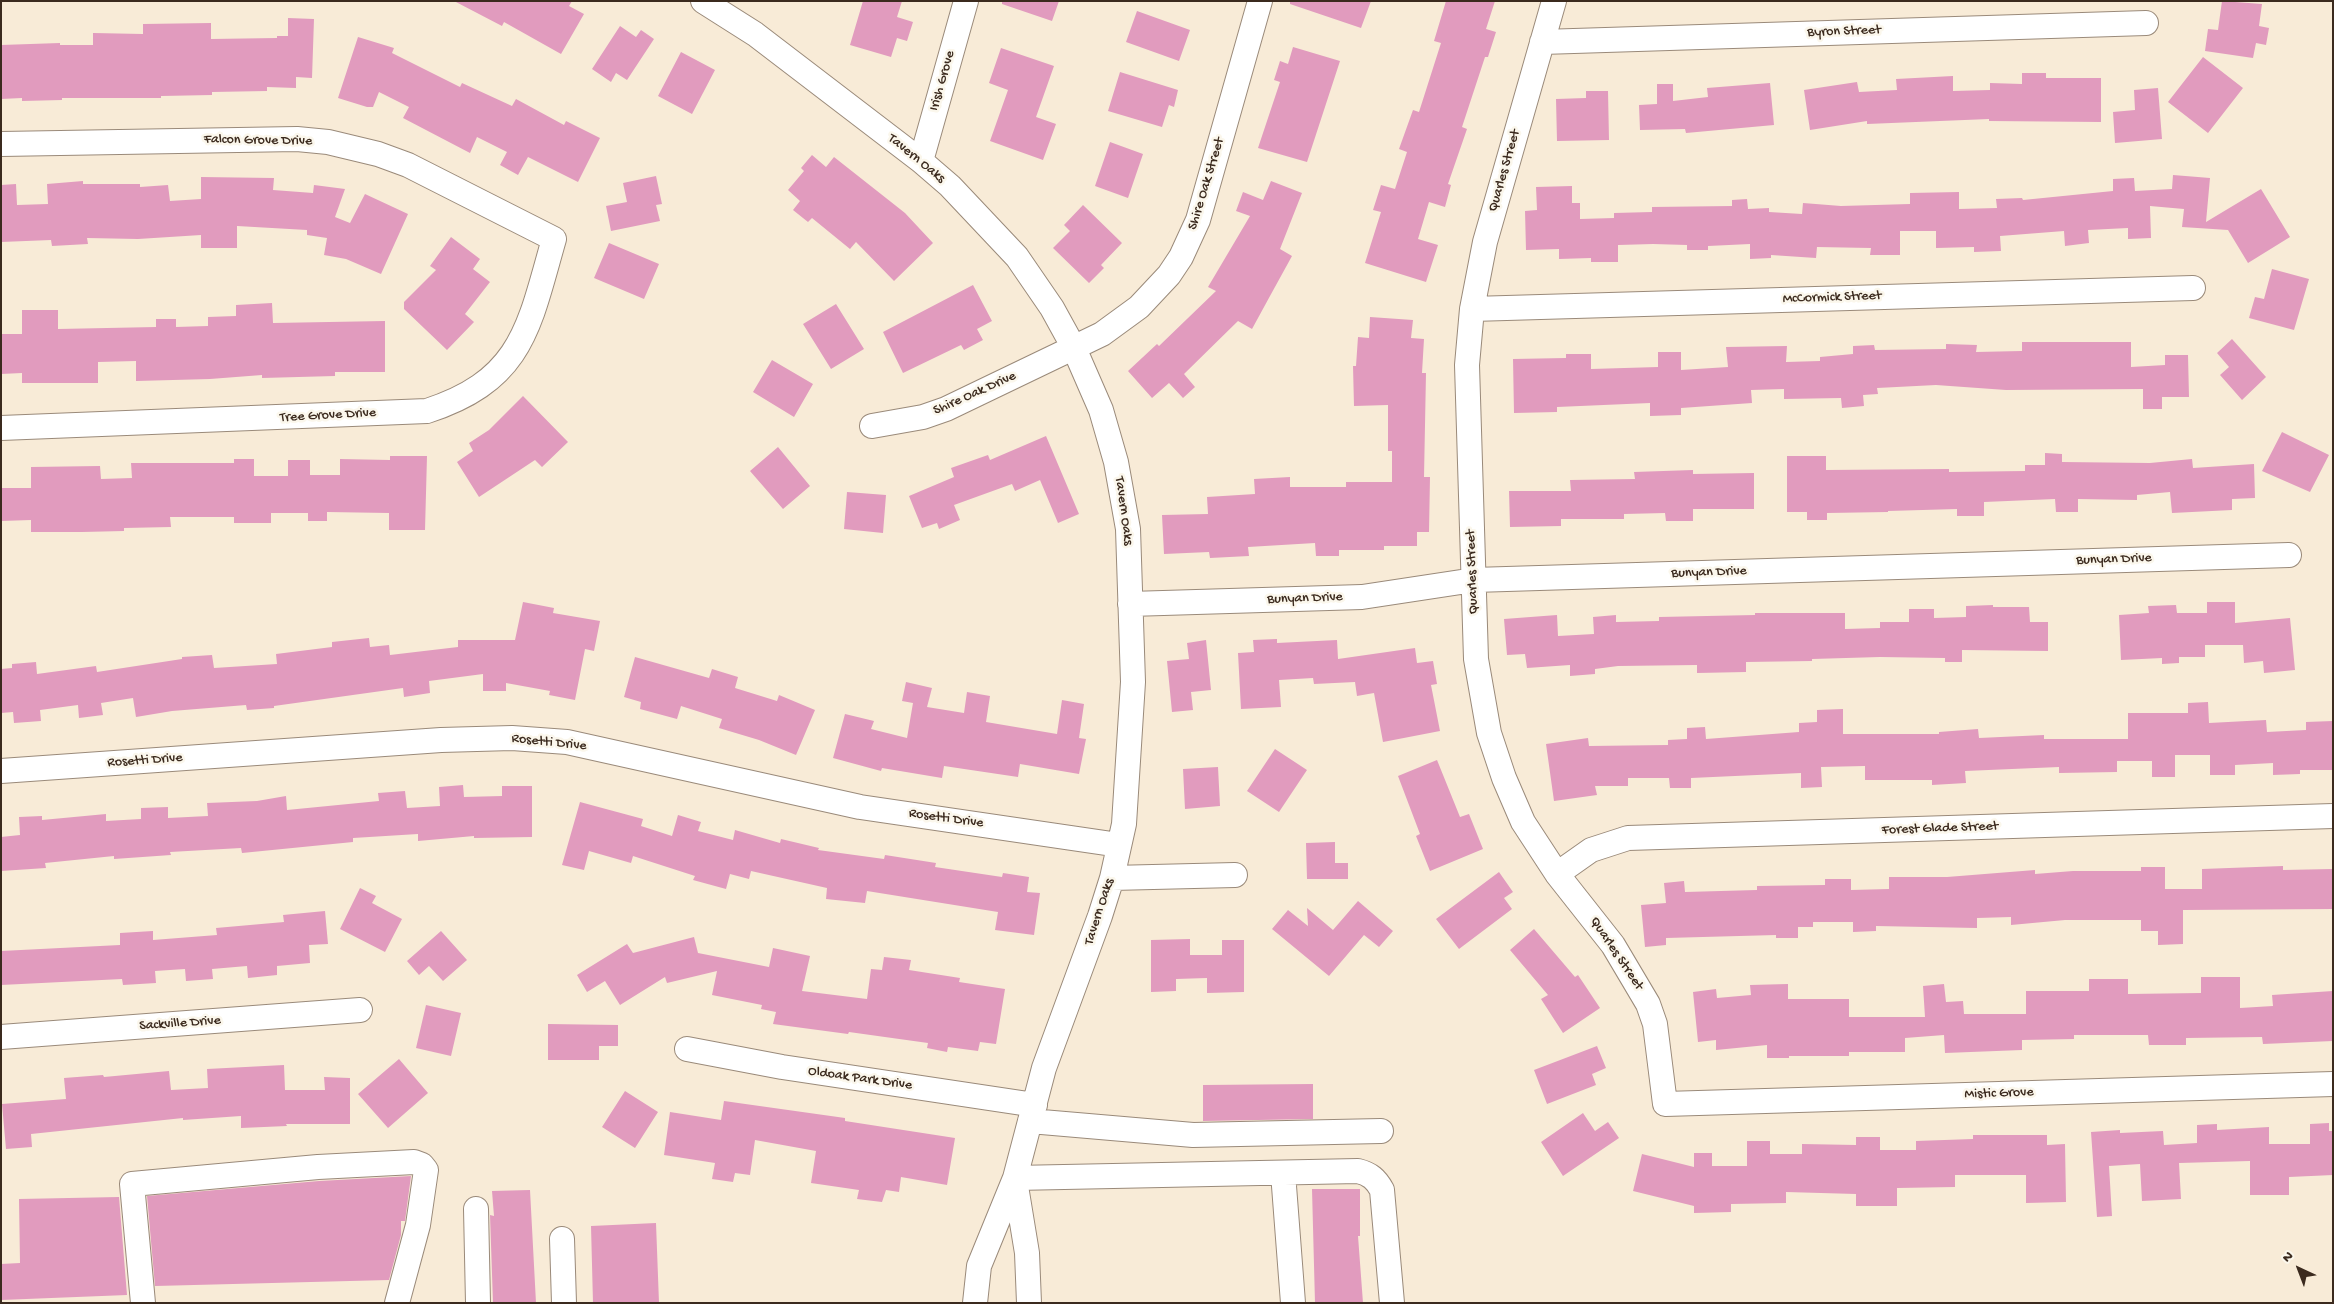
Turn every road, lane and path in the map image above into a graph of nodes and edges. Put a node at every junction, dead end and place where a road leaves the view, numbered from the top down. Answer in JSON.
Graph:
{"nodes":[{"id":1,"x":703,"y":1,"type":"edge"},
{"id":2,"x":966,"y":1,"type":"edge"},
{"id":3,"x":1260,"y":1,"type":"edge"},
{"id":4,"x":1554,"y":1,"type":"edge"},
{"id":5,"x":2146,"y":23,"type":"dead end"},
{"id":6,"x":1542,"y":42,"type":"junction"},
{"id":7,"x":1,"y":144,"type":"edge"},
{"id":8,"x":921,"y":161,"type":"junction"},
{"id":9,"x":554,"y":239,"type":"joint"},
{"id":10,"x":2193,"y":288,"type":"dead end"},
{"id":11,"x":1472,"y":309,"type":"junction"},
{"id":12,"x":1074,"y":348,"type":"junction"},
{"id":13,"x":872,"y":426,"type":"dead end"},
{"id":14,"x":1,"y":428,"type":"edge"},
{"id":15,"x":2289,"y":555,"type":"dead end"},
{"id":16,"x":1474,"y":580,"type":"junction"},
{"id":17,"x":1130,"y":604,"type":"junction"},
{"id":18,"x":1,"y":772,"type":"edge"},
{"id":19,"x":2333,"y":816,"type":"edge"},
{"id":20,"x":1119,"y":845,"type":"junction"},
{"id":21,"x":1558,"y":874,"type":"junction"},
{"id":22,"x":1235,"y":875,"type":"dead end"},
{"id":23,"x":1112,"y":878,"type":"junction"},
{"id":24,"x":360,"y":1010,"type":"dead end"},
{"id":25,"x":1,"y":1038,"type":"edge"},
{"id":26,"x":687,"y":1049,"type":"dead end"},
{"id":27,"x":2333,"y":1084,"type":"edge"},
{"id":28,"x":1665,"y":1104,"type":"joint"},
{"id":29,"x":1033,"y":1113,"type":"junction"},
{"id":30,"x":1381,"y":1131,"type":"dead end"},
{"id":31,"x":1283,"y":1173,"type":"junction"},
{"id":32,"x":1015,"y":1178,"type":"junction"},
{"id":33,"x":476,"y":1209,"type":"dead end"},
{"id":34,"x":562,"y":1239,"type":"dead end"},
{"id":35,"x":143,"y":1303,"type":"edge"},
{"id":36,"x":397,"y":1303,"type":"edge"},
{"id":37,"x":478,"y":1303,"type":"edge"},
{"id":38,"x":564,"y":1303,"type":"edge"},
{"id":39,"x":975,"y":1303,"type":"edge"},
{"id":40,"x":1029,"y":1303,"type":"edge"},
{"id":41,"x":1293,"y":1303,"type":"edge"},
{"id":42,"x":1392,"y":1303,"type":"edge"}],
"edges":[{"from":1,"to":8,"type":"street","name":"Tavern Oaks"},
{"from":2,"to":8,"type":"street","name":"Irish Grove"},
{"from":3,"to":12,"type":"street","name":"Shire Oak Street"},
{"from":4,"to":6,"type":"street","name":"Quarles Street"},
{"from":5,"to":6,"type":"street","name":"Byron Street"},
{"from":6,"to":11,"type":"street","name":"Quarles Street"},
{"from":7,"to":9,"type":"street","name":"Falcon Grove Drive"},
{"from":8,"to":12,"type":"street","name":"Tavern Oaks"},
{"from":9,"to":14,"type":"street","name":"Tree Grove Drive"},
{"from":10,"to":11,"type":"street","name":"McCormick Street"},
{"from":11,"to":16,"type":"street","name":"Quarles Street"},
{"from":12,"to":13,"type":"street","name":"Shire Oak Drive"},
{"from":12,"to":17,"type":"street","name":"Tavern Oaks"},
{"from":15,"to":16,"type":"street","name":"Bunyan Drive"},
{"from":16,"to":17,"type":"street","name":"Bunyan Drive"},
{"from":16,"to":21,"type":"street","name":"Quarles Street"},
{"from":17,"to":20,"type":"street","name":"Tavern Oaks"},
{"from":18,"to":20,"type":"street","name":"Rosetti Drive"},
{"from":19,"to":21,"type":"street","name":"Forest Glade Street"},
{"from":20,"to":23,"type":"street","name":"Tavern Oaks"},
{"from":21,"to":28,"type":"street","name":"Quarles Street"},
{"from":22,"to":23,"type":"street"},
{"from":23,"to":29,"type":"street","name":"Tavern Oaks"},
{"from":24,"to":25,"type":"street","name":"Sackville Drive"},
{"from":26,"to":29,"type":"street","name":"Oldoak Park Drive"},
{"from":27,"to":28,"type":"street","name":"Mistic Grove"},
{"from":29,"to":30,"type":"street","name":"Oldoak Park Drive"},
{"from":29,"to":32,"type":"street","name":"Tavern Oaks"},
{"from":31,"to":32,"type":"street"},
{"from":31,"to":41,"type":"street"},
{"from":31,"to":42,"type":"street"},
{"from":32,"to":39,"type":"street","name":"Tavern Oaks"},
{"from":32,"to":40,"type":"street","name":"Tavern Oaks"},
{"from":33,"to":37,"type":"street"},
{"from":34,"to":38,"type":"street"},
{"from":35,"to":36,"type":"street"}]}
